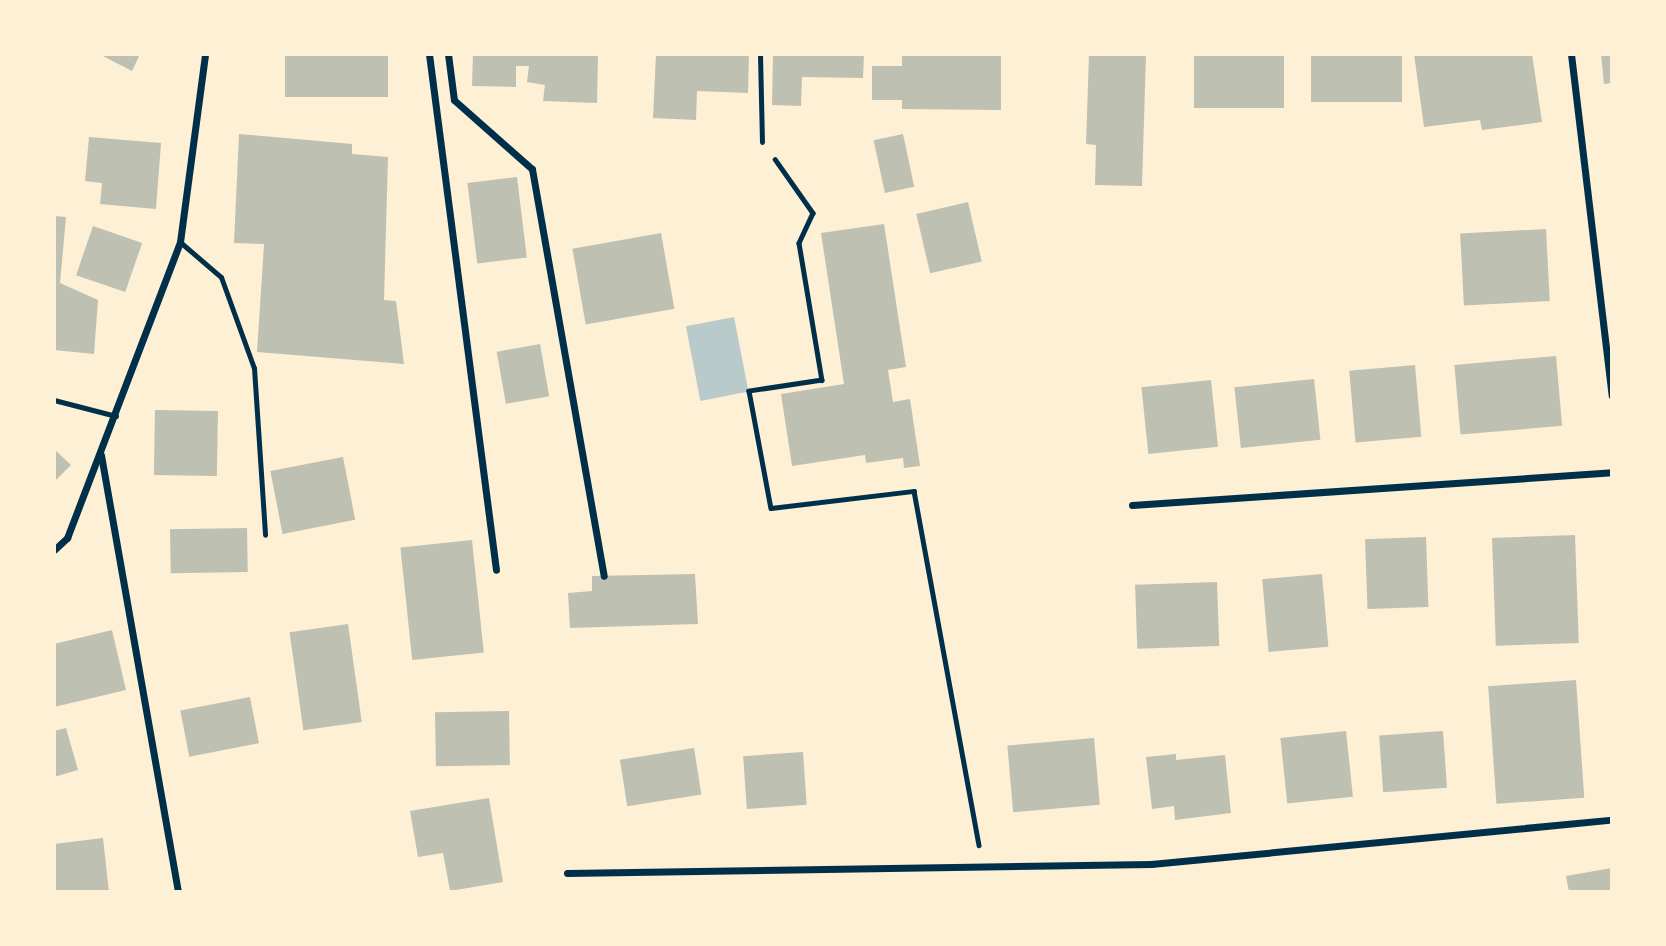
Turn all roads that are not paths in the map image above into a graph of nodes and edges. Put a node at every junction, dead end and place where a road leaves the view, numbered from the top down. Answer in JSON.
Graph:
{"nodes":[{"id":1,"x":205,"y":54,"type":"edge"},
{"id":2,"x":429,"y":54,"type":"edge"},
{"id":3,"x":449,"y":54,"type":"edge"},
{"id":4,"x":760,"y":54,"type":"edge"},
{"id":5,"x":1571,"y":54,"type":"edge"},
{"id":6,"x":762,"y":142,"type":"road end"},
{"id":7,"x":180,"y":242,"type":"junction"},
{"id":8,"x":1612,"y":396,"type":"edge"},
{"id":9,"x":54,"y":400,"type":"edge"},
{"id":10,"x":116,"y":416,"type":"junction"},
{"id":11,"x":101,"y":455,"type":"junction"},
{"id":12,"x":1612,"y":472,"type":"edge"},
{"id":13,"x":1132,"y":505,"type":"dead end"},
{"id":14,"x":265,"y":535,"type":"dead end"},
{"id":15,"x":54,"y":550,"type":"edge"},
{"id":16,"x":496,"y":570,"type":"dead end"},
{"id":17,"x":604,"y":576,"type":"dead end"},
{"id":18,"x":1612,"y":820,"type":"edge"},
{"id":19,"x":567,"y":873,"type":"dead end"},
{"id":20,"x":178,"y":892,"type":"edge"}],
"edges":[{"from":1,"to":7,"type":"street"},
{"from":2,"to":16,"type":"street"},
{"from":3,"to":17,"type":"street"},
{"from":4,"to":6,"type":"lane"},
{"from":5,"to":8,"type":"street"},
{"from":7,"to":10,"type":"street"},
{"from":7,"to":14,"type":"lane"},
{"from":9,"to":10,"type":"lane"},
{"from":10,"to":11,"type":"street"},
{"from":11,"to":15,"type":"street"},
{"from":11,"to":20,"type":"street"},
{"from":12,"to":13,"type":"street"},
{"from":18,"to":19,"type":"street"}]}
